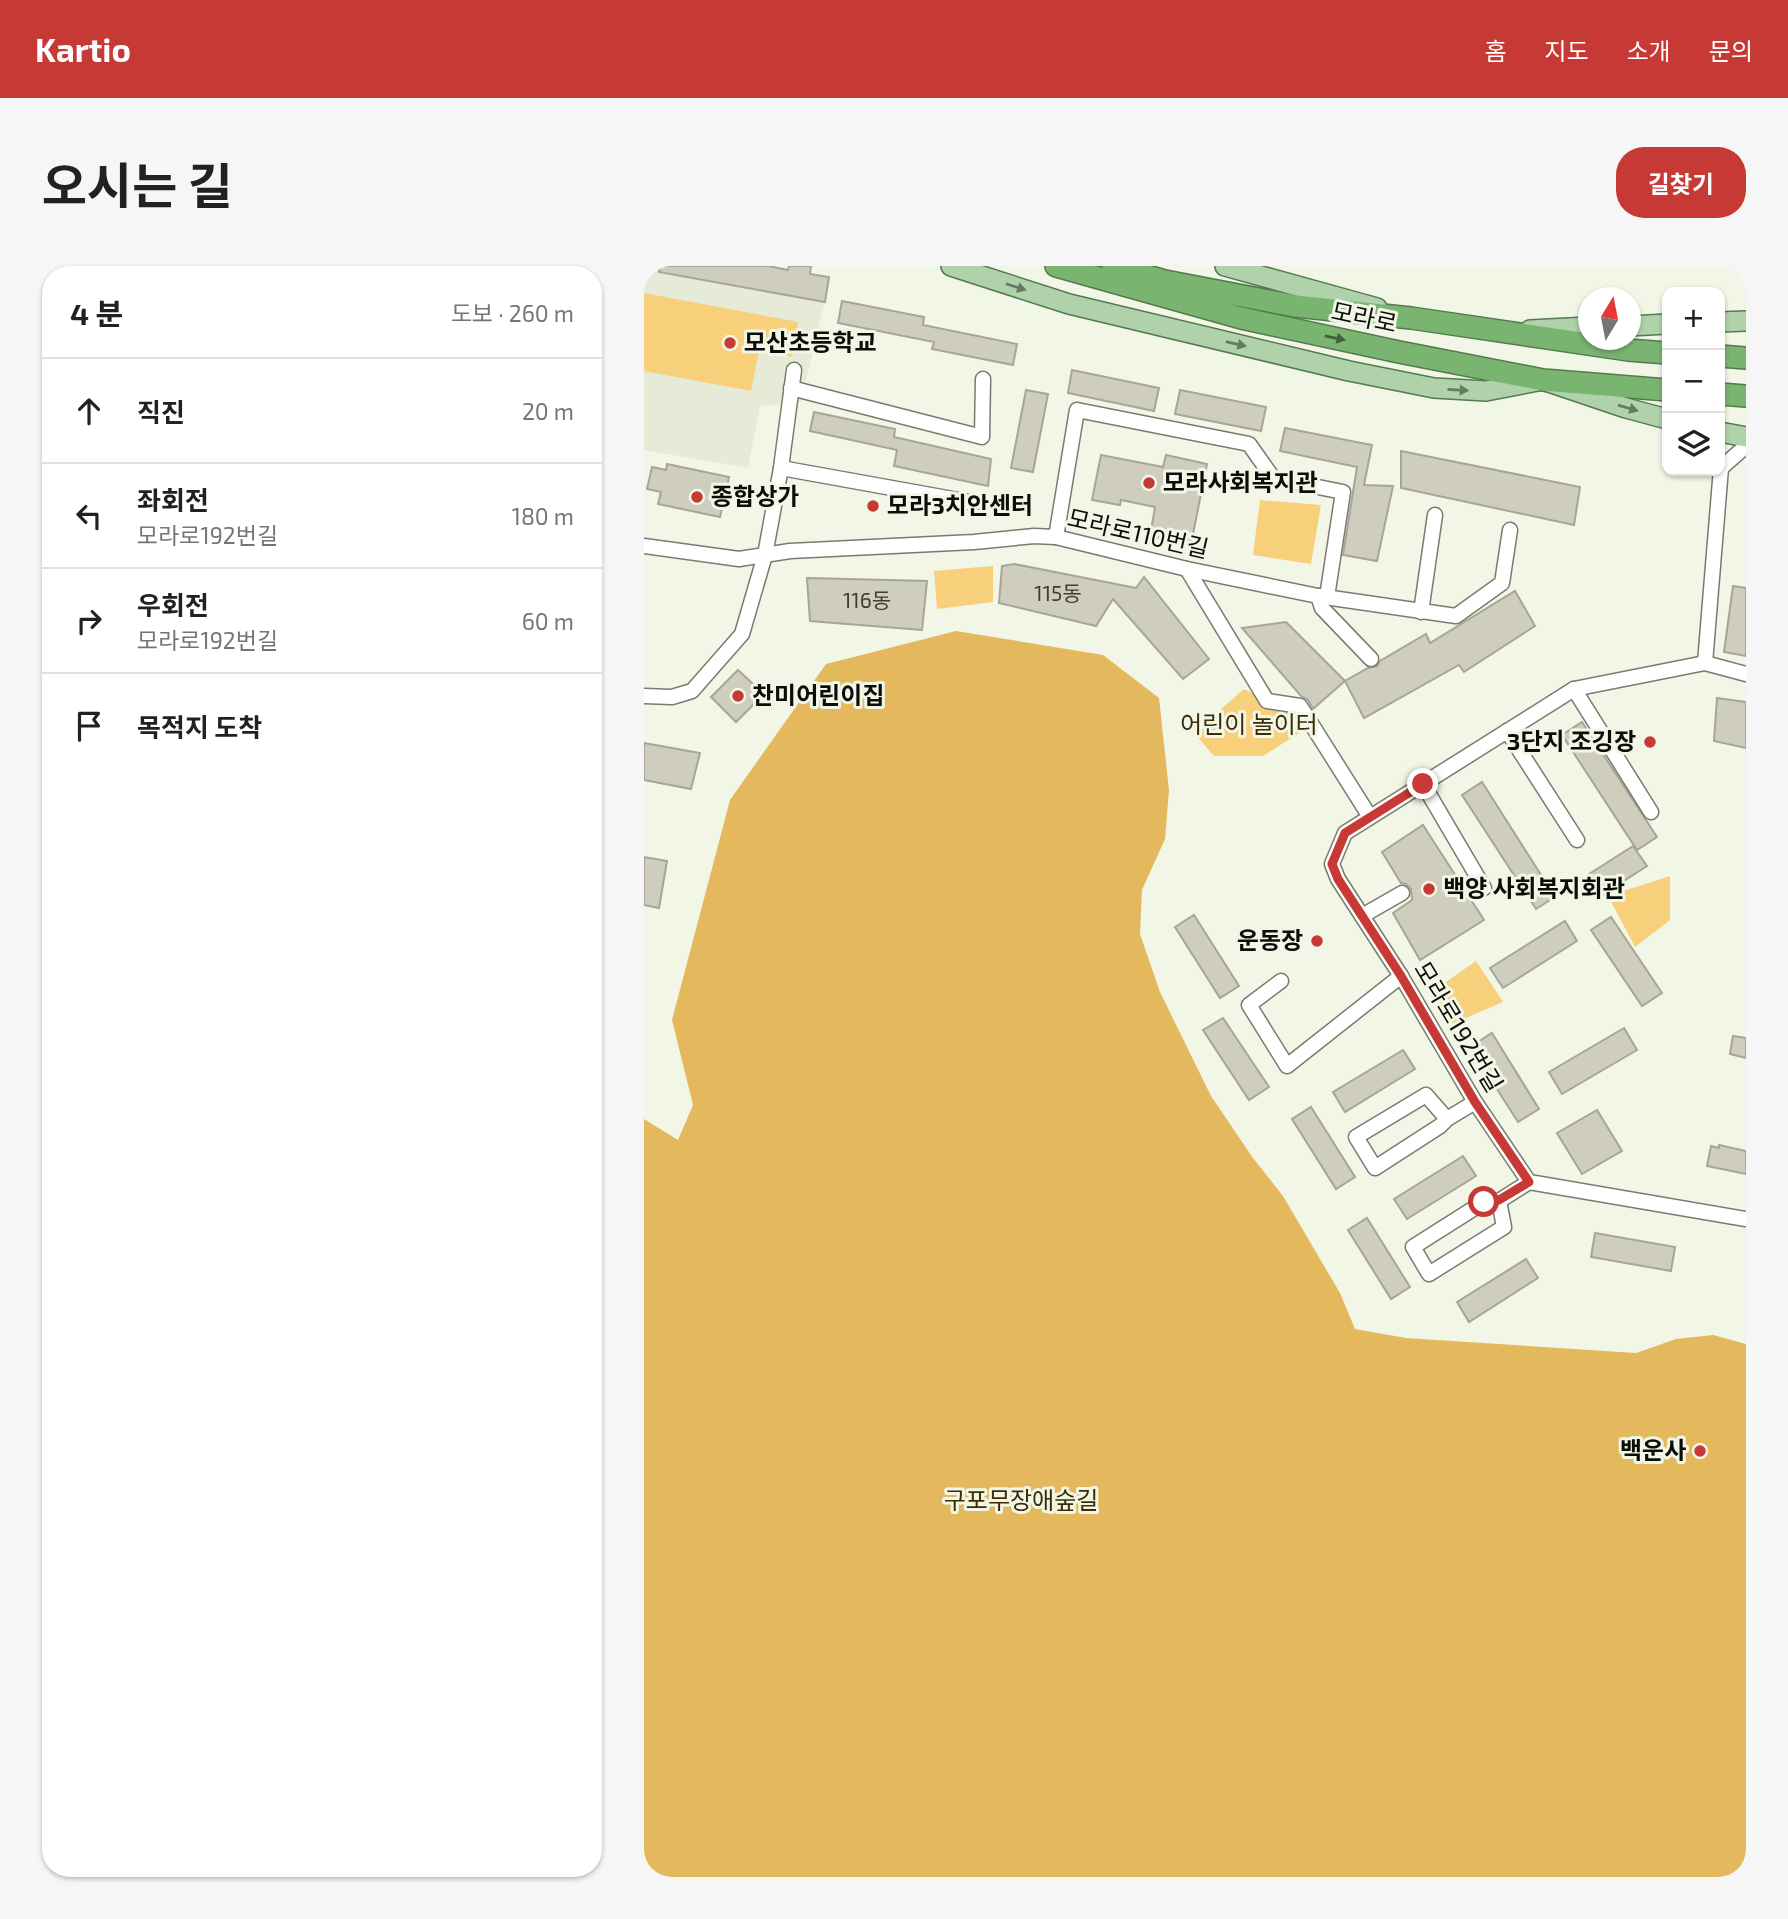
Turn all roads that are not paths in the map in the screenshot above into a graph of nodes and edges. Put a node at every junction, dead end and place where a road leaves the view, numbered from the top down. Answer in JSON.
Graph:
{"nodes":[{"id":1,"x":951,"y":266,"type":"edge"},
{"id":2,"x":1056,"y":266,"type":"edge"},
{"id":3,"x":1113,"y":266,"type":"edge"},
{"id":4,"x":1225,"y":266,"type":"edge"},
{"id":5,"x":1411,"y":318,"type":"junction"},
{"id":6,"x":1746,"y":321,"type":"edge"},
{"id":7,"x":1725,"y":322,"type":"edge"},
{"id":8,"x":1662,"y":324,"type":"edge"},
{"id":9,"x":1641,"y":325,"type":"edge"},
{"id":10,"x":1578,"y":327,"type":"edge"},
{"id":11,"x":1497,"y":331,"type":"junction"},
{"id":12,"x":1662,"y":353,"type":"edge"},
{"id":13,"x":1725,"y":356,"type":"edge"},
{"id":14,"x":1746,"y":358,"type":"edge"},
{"id":15,"x":793,"y":370,"type":"dead end"},
{"id":16,"x":983,"y":379,"type":"dead end"},
{"id":17,"x":1543,"y":380,"type":"junction"},
{"id":18,"x":791,"y":388,"type":"junction"},
{"id":19,"x":1662,"y":390,"type":"edge"},
{"id":20,"x":1725,"y":394,"type":"edge"},
{"id":21,"x":1746,"y":396,"type":"edge"},
{"id":22,"x":1662,"y":418,"type":"edge"},
{"id":23,"x":1725,"y":433,"type":"edge"},
{"id":24,"x":1746,"y":437,"type":"edge"},
{"id":25,"x":1746,"y":446,"type":"edge"},
{"id":26,"x":1725,"y":462,"type":"edge"},
{"id":27,"x":781,"y":468,"type":"junction"},
{"id":28,"x":1719,"y":476,"type":"edge"},
{"id":29,"x":975,"y":503,"type":"dead end"},
{"id":30,"x":1435,"y":515,"type":"dead end"},
{"id":31,"x":1510,"y":530,"type":"dead end"},
{"id":32,"x":1056,"y":537,"type":"junction"},
{"id":33,"x":644,"y":546,"type":"edge"},
{"id":34,"x":765,"y":555,"type":"junction"},
{"id":35,"x":1187,"y":569,"type":"junction"},
{"id":36,"x":1323,"y":596,"type":"junction"},
{"id":37,"x":1421,"y":612,"type":"junction"},
{"id":38,"x":1371,"y":659,"type":"dead end"},
{"id":39,"x":1705,"y":663,"type":"junction"},
{"id":40,"x":1746,"y":674,"type":"edge"},
{"id":41,"x":1574,"y":689,"type":"junction"},
{"id":42,"x":644,"y":696,"type":"edge"},
{"id":43,"x":1507,"y":731,"type":"junction"},
{"id":44,"x":1423,"y":784,"type":"junction"},
{"id":45,"x":1651,"y":813,"type":"dead end"},
{"id":46,"x":1370,"y":817,"type":"junction"},
{"id":47,"x":1577,"y":839,"type":"dead end"},
{"id":48,"x":1484,"y":888,"type":"dead end"},
{"id":49,"x":1402,"y":893,"type":"dead end"},
{"id":50,"x":1362,"y":916,"type":"junction"},
{"id":51,"x":1401,"y":976,"type":"junction"},
{"id":52,"x":1281,"y":981,"type":"dead end"},
{"id":53,"x":1475,"y":1102,"type":"junction"},
{"id":54,"x":1447,"y":1119,"type":"junction"},
{"id":55,"x":1529,"y":1182,"type":"junction"},
{"id":56,"x":1499,"y":1200,"type":"junction"},
{"id":57,"x":1746,"y":1219,"type":"edge"}],
"edges":[{"from":1,"to":17,"type":"main road","one_way":true},
{"from":2,"to":17,"type":"highway","name":"모라로","one_way":true},
{"from":3,"to":5,"type":"highway","name":"모라로"},
{"from":4,"to":5,"type":"main road"},
{"from":5,"to":11,"type":"highway","name":"모라로"},
{"from":6,"to":7,"type":"main road"},
{"from":8,"to":9,"type":"main road"},
{"from":10,"to":11,"type":"main road"},
{"from":11,"to":12,"type":"highway","name":"모라로"},
{"from":13,"to":14,"type":"highway"},
{"from":15,"to":18,"type":"street"},
{"from":16,"to":18,"type":"street"},
{"from":17,"to":19,"type":"highway","name":"모라로"},
{"from":17,"to":22,"type":"main road","one_way":true},
{"from":18,"to":27,"type":"street"},
{"from":20,"to":21,"type":"highway"},
{"from":23,"to":24,"type":"main road"},
{"from":25,"to":26,"type":"street"},
{"from":27,"to":29,"type":"street"},
{"from":27,"to":34,"type":"street"},
{"from":28,"to":39,"type":"street"},
{"from":30,"to":37,"type":"street"},
{"from":31,"to":37,"type":"street","name":"모라로110번길"},
{"from":32,"to":34,"type":"street","name":"모라로110번길"},
{"from":32,"to":35,"type":"street","name":"모라로110번길"},
{"from":32,"to":36,"type":"street"},
{"from":33,"to":34,"type":"street","name":"모라로110번길"},
{"from":34,"to":42,"type":"street"},
{"from":35,"to":36,"type":"street","name":"모라로110번길"},
{"from":35,"to":46,"type":"street"},
{"from":36,"to":37,"type":"street","name":"모라로110번길"},
{"from":36,"to":38,"type":"street"},
{"from":39,"to":40,"type":"street","name":"모라로192번길"},
{"from":39,"to":41,"type":"street","name":"모라로192번길"},
{"from":41,"to":43,"type":"street","name":"모라로192번길"},
{"from":41,"to":45,"type":"street"},
{"from":43,"to":44,"type":"street","name":"모라로192번길"},
{"from":43,"to":47,"type":"street"},
{"from":44,"to":46,"type":"street","name":"모라로192번길"},
{"from":44,"to":48,"type":"street"},
{"from":46,"to":50,"type":"street","name":"모라로192번길"},
{"from":49,"to":50,"type":"street"},
{"from":50,"to":51,"type":"street","name":"모라로192번길"},
{"from":51,"to":52,"type":"street"},
{"from":51,"to":53,"type":"street","name":"모라로192번길"},
{"from":53,"to":54,"type":"street"},
{"from":53,"to":55,"type":"street","name":"모라로192번길"},
{"from":54,"to":54,"type":"street"},
{"from":55,"to":56,"type":"street"},
{"from":55,"to":57,"type":"street"},
{"from":56,"to":56,"type":"street"}]}
